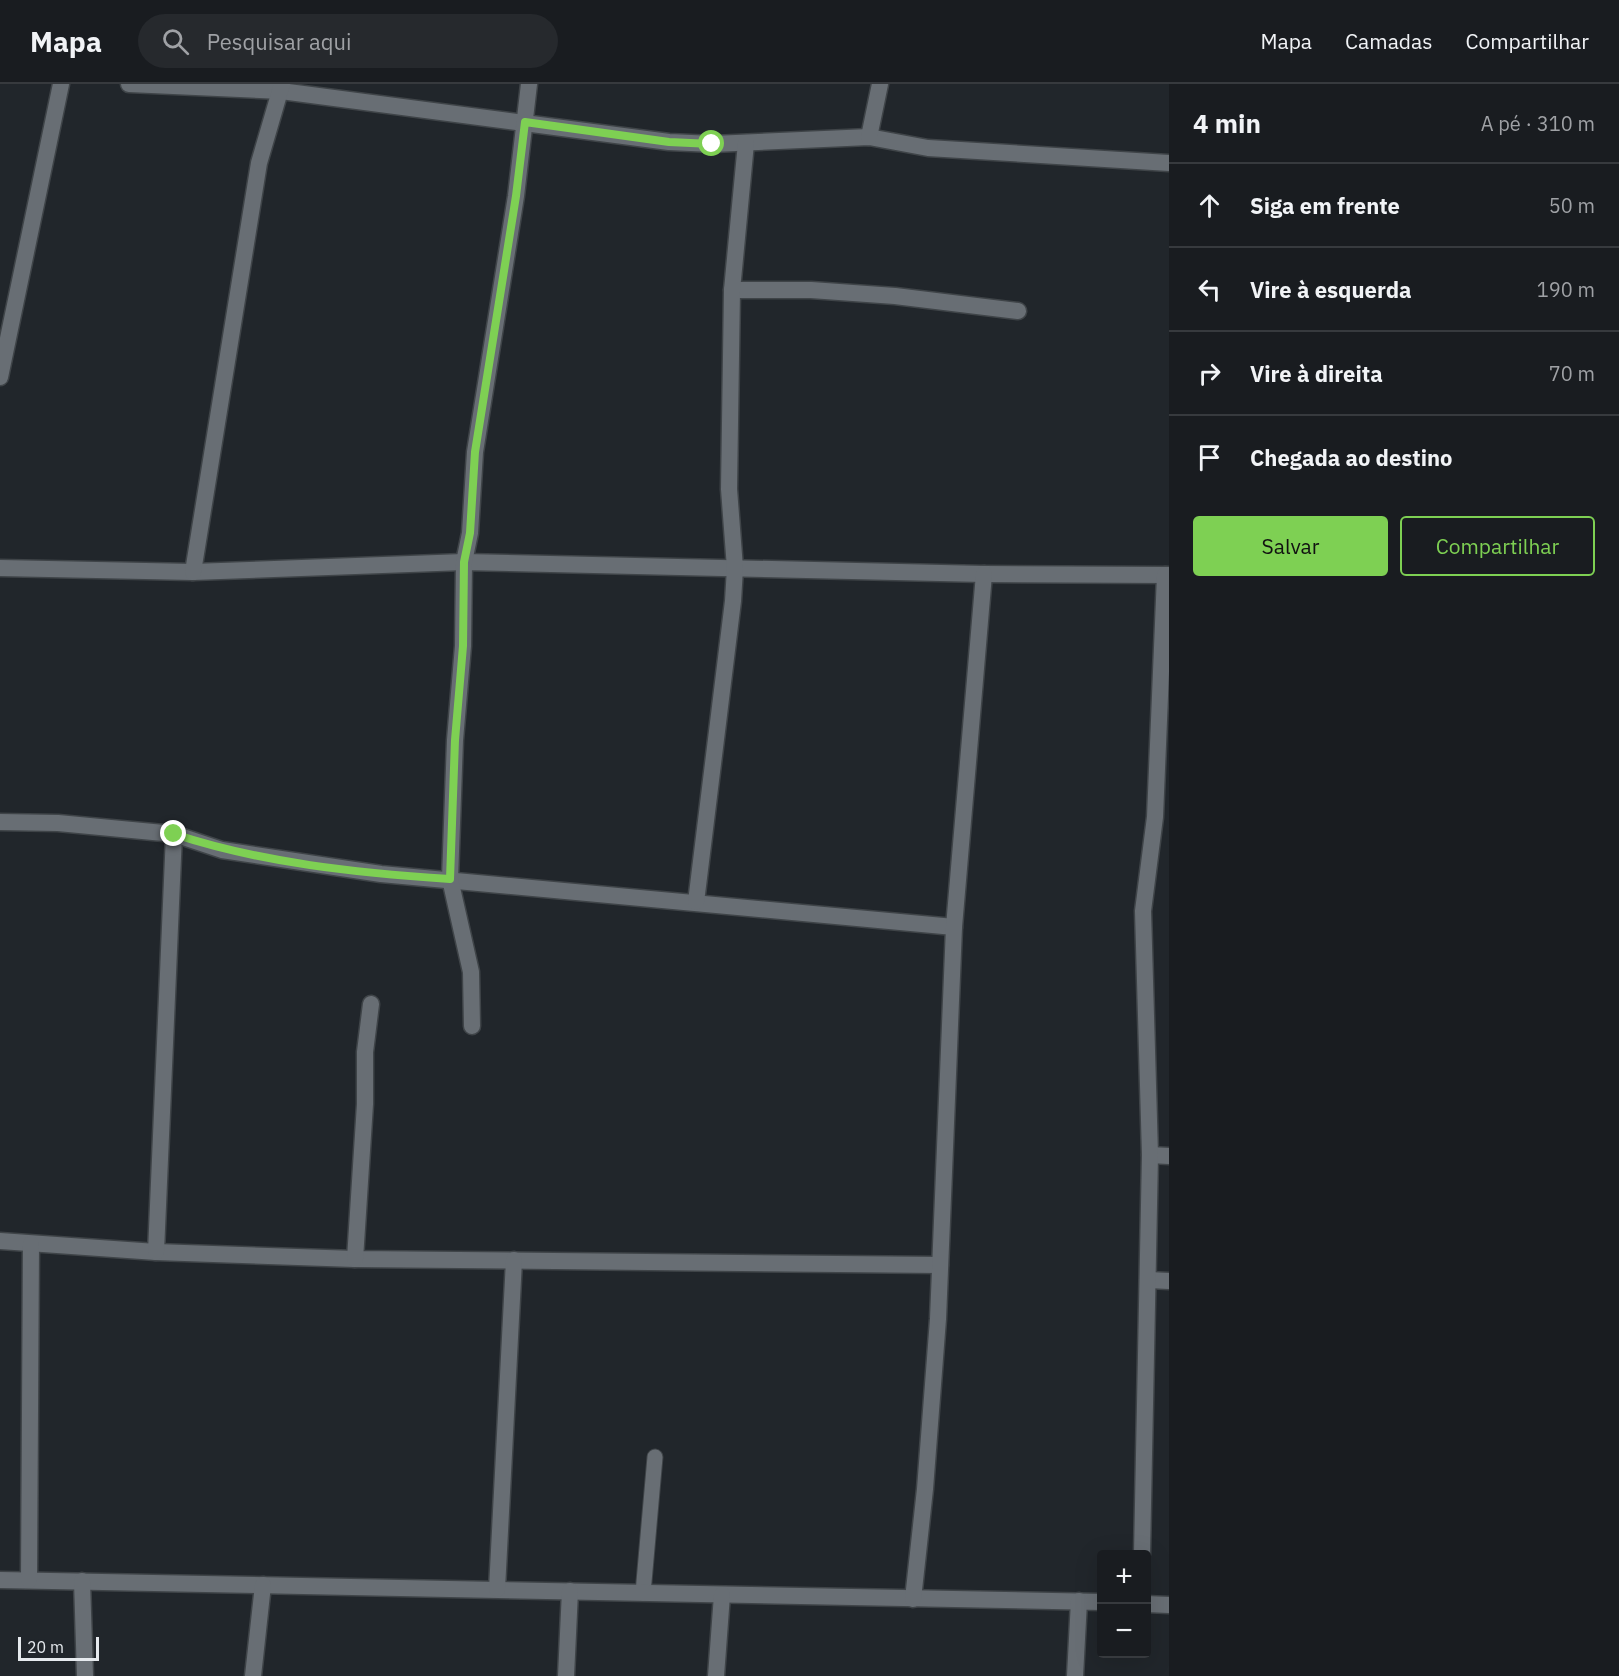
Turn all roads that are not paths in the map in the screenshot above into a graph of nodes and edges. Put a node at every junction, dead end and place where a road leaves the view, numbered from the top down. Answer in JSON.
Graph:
{"nodes":[{"id":1,"x":61,"y":84,"type":"edge"},
{"id":2,"x":129,"y":84,"type":"edge"},
{"id":3,"x":529,"y":84,"type":"edge"},
{"id":4,"x":880,"y":84,"type":"edge"},
{"id":5,"x":281,"y":87,"type":"edge"},
{"id":6,"x":525,"y":122,"type":"junction"},
{"id":7,"x":869,"y":137,"type":"junction"},
{"id":8,"x":746,"y":143,"type":"junction"},
{"id":9,"x":1169,"y":163,"type":"edge"},
{"id":10,"x":732,"y":290,"type":"junction"},
{"id":11,"x":1018,"y":311,"type":"dead end"},
{"id":12,"x":1,"y":368,"type":"edge"},
{"id":13,"x":464,"y":562,"type":"junction"},
{"id":14,"x":0,"y":568,"type":"edge"},
{"id":15,"x":735,"y":568,"type":"junction"},
{"id":16,"x":193,"y":572,"type":"junction"},
{"id":17,"x":984,"y":574,"type":"junction"},
{"id":18,"x":1167,"y":575,"type":"edge"},
{"id":19,"x":0,"y":822,"type":"edge"},
{"id":20,"x":174,"y":834,"type":"junction"},
{"id":21,"x":450,"y":879,"type":"junction"},
{"id":22,"x":696,"y":902,"type":"junction"},
{"id":23,"x":954,"y":927,"type":"junction"},
{"id":24,"x":371,"y":1004,"type":"dead end"},
{"id":25,"x":472,"y":1026,"type":"dead end"},
{"id":26,"x":1150,"y":1155,"type":"junction"},
{"id":27,"x":1169,"y":1156,"type":"edge"},
{"id":28,"x":0,"y":1241,"type":"edge"},
{"id":29,"x":32,"y":1244,"type":"junction"},
{"id":30,"x":156,"y":1252,"type":"junction"},
{"id":31,"x":355,"y":1259,"type":"junction"},
{"id":32,"x":514,"y":1260,"type":"junction"},
{"id":33,"x":940,"y":1265,"type":"junction"},
{"id":34,"x":1149,"y":1280,"type":"junction"},
{"id":35,"x":1169,"y":1281,"type":"edge"},
{"id":36,"x":655,"y":1457,"type":"dead end"},
{"id":37,"x":1142,"y":1550,"type":"edge"},
{"id":38,"x":0,"y":1580,"type":"edge"},
{"id":39,"x":29,"y":1580,"type":"junction"},
{"id":40,"x":82,"y":1581,"type":"junction"},
{"id":41,"x":263,"y":1585,"type":"junction"},
{"id":42,"x":497,"y":1589,"type":"junction"},
{"id":43,"x":570,"y":1591,"type":"junction"},
{"id":44,"x":643,"y":1593,"type":"junction"},
{"id":45,"x":722,"y":1595,"type":"junction"},
{"id":46,"x":913,"y":1599,"type":"junction"},
{"id":47,"x":1079,"y":1601,"type":"junction"},
{"id":48,"x":1097,"y":1602,"type":"edge"},
{"id":49,"x":1151,"y":1604,"type":"edge"},
{"id":50,"x":1169,"y":1605,"type":"edge"},
{"id":51,"x":85,"y":1676,"type":"edge"},
{"id":52,"x":253,"y":1676,"type":"edge"},
{"id":53,"x":566,"y":1676,"type":"edge"},
{"id":54,"x":716,"y":1676,"type":"edge"},
{"id":55,"x":1075,"y":1676,"type":"edge"}],
"edges":[{"from":1,"to":12,"type":"street"},
{"from":2,"to":5,"type":"street"},
{"from":3,"to":6,"type":"street"},
{"from":4,"to":7,"type":"street"},
{"from":5,"to":6,"type":"street"},
{"from":5,"to":16,"type":"street"},
{"from":6,"to":8,"type":"street"},
{"from":6,"to":13,"type":"street"},
{"from":7,"to":8,"type":"street"},
{"from":7,"to":9,"type":"street"},
{"from":8,"to":10,"type":"street"},
{"from":10,"to":11,"type":"street"},
{"from":10,"to":15,"type":"street"},
{"from":13,"to":15,"type":"street"},
{"from":13,"to":16,"type":"street"},
{"from":13,"to":21,"type":"street"},
{"from":14,"to":16,"type":"street"},
{"from":15,"to":17,"type":"street"},
{"from":15,"to":22,"type":"street"},
{"from":17,"to":18,"type":"street"},
{"from":17,"to":23,"type":"street"},
{"from":18,"to":26,"type":"street"},
{"from":19,"to":20,"type":"street"},
{"from":20,"to":21,"type":"street"},
{"from":20,"to":30,"type":"street"},
{"from":21,"to":22,"type":"street"},
{"from":21,"to":25,"type":"street"},
{"from":22,"to":23,"type":"street"},
{"from":23,"to":33,"type":"street"},
{"from":24,"to":31,"type":"street"},
{"from":26,"to":27,"type":"street"},
{"from":26,"to":34,"type":"street"},
{"from":28,"to":29,"type":"street"},
{"from":29,"to":30,"type":"street"},
{"from":29,"to":39,"type":"street"},
{"from":30,"to":31,"type":"street"},
{"from":31,"to":32,"type":"street"},
{"from":32,"to":33,"type":"street"},
{"from":32,"to":42,"type":"street"},
{"from":33,"to":46,"type":"street"},
{"from":34,"to":35,"type":"street"},
{"from":34,"to":37,"type":"street"},
{"from":36,"to":44,"type":"lane"},
{"from":38,"to":39,"type":"street"},
{"from":39,"to":40,"type":"street"},
{"from":40,"to":41,"type":"street"},
{"from":40,"to":51,"type":"street"},
{"from":41,"to":42,"type":"street"},
{"from":41,"to":52,"type":"street"},
{"from":42,"to":43,"type":"street"},
{"from":43,"to":44,"type":"street"},
{"from":43,"to":53,"type":"street"},
{"from":44,"to":45,"type":"street"},
{"from":45,"to":46,"type":"street"},
{"from":45,"to":54,"type":"street"},
{"from":46,"to":47,"type":"street"},
{"from":47,"to":48,"type":"street"},
{"from":47,"to":55,"type":"street"},
{"from":49,"to":50,"type":"street"}]}
